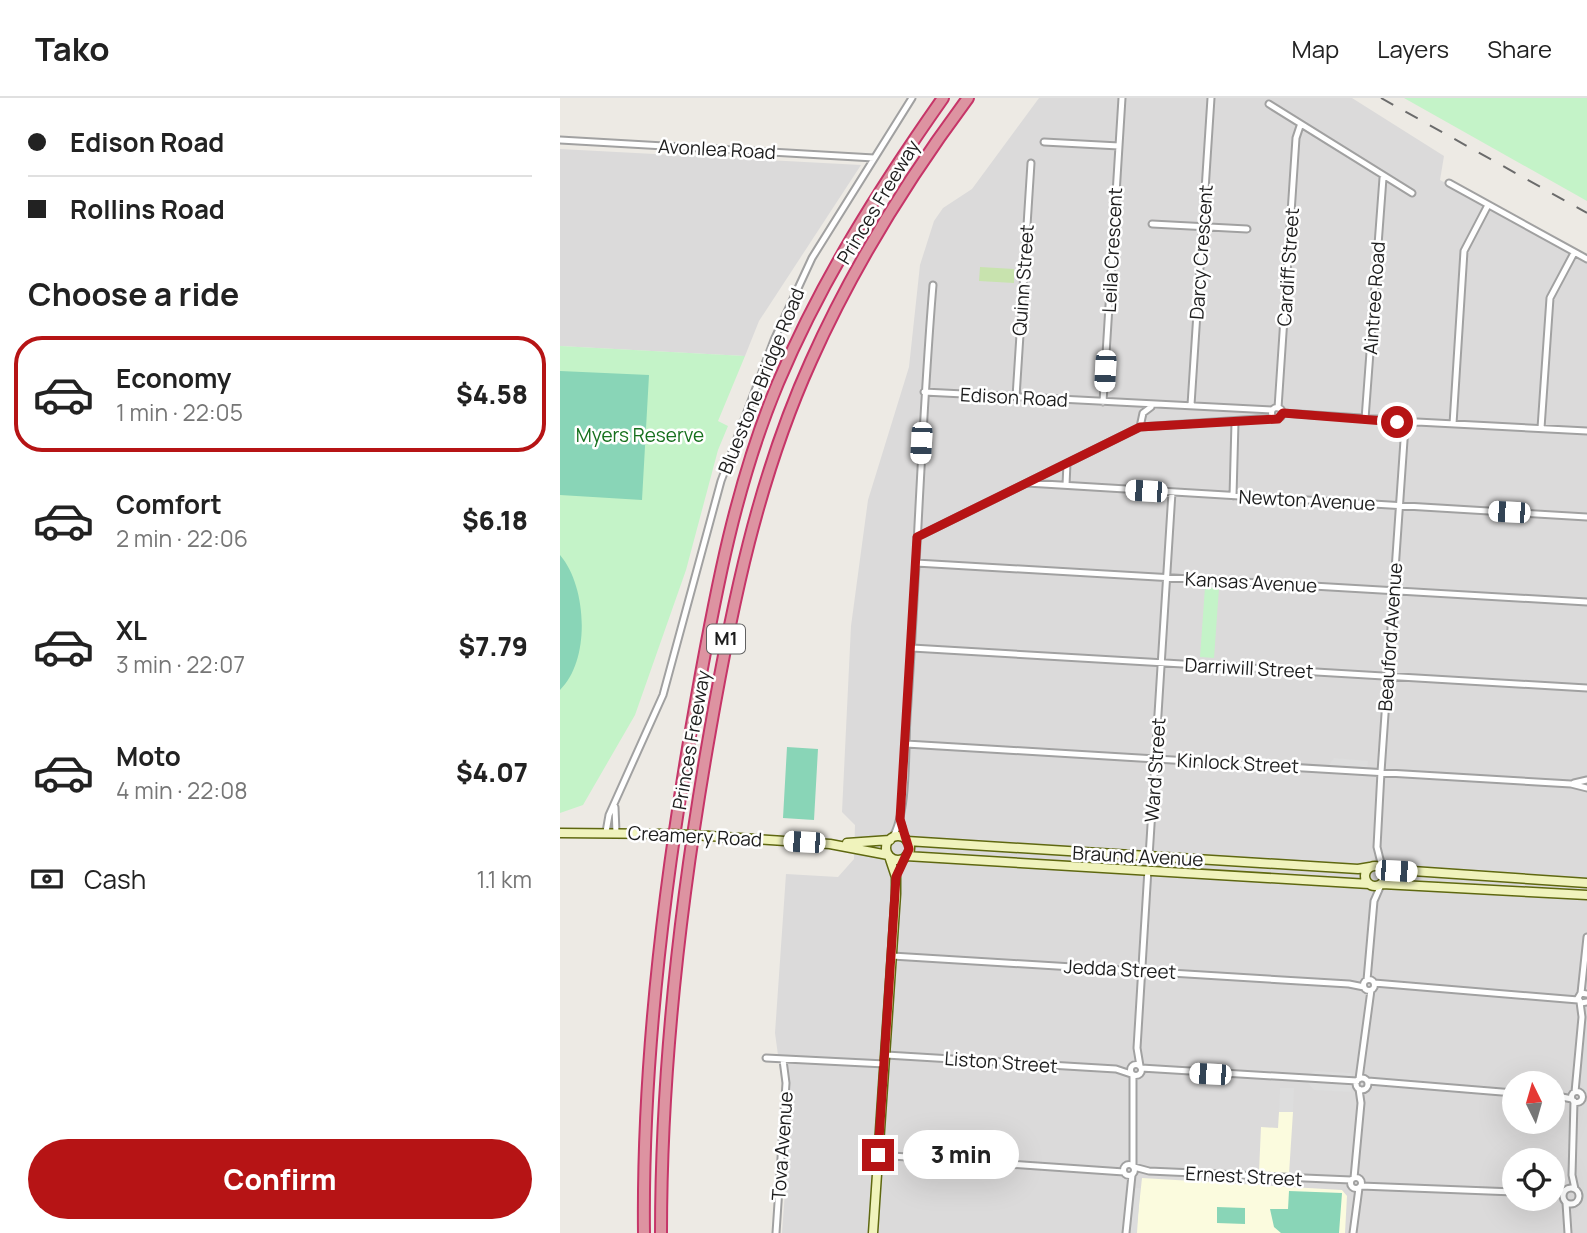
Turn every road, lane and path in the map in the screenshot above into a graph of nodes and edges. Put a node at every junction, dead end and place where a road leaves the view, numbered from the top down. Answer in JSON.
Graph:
{"nodes":[{"id":1,"x":912,"y":98,"type":"edge"},
{"id":2,"x":943,"y":98,"type":"edge"},
{"id":3,"x":968,"y":98,"type":"edge"},
{"id":4,"x":1122,"y":98,"type":"edge"},
{"id":5,"x":1211,"y":98,"type":"edge"},
{"id":6,"x":1269,"y":104,"type":"dead end"},
{"id":7,"x":1300,"y":126,"type":"junction"},
{"id":8,"x":560,"y":139,"type":"edge"},
{"id":9,"x":1044,"y":142,"type":"dead end"},
{"id":10,"x":1119,"y":146,"type":"junction"},
{"id":11,"x":874,"y":158,"type":"junction"},
{"id":12,"x":1031,"y":163,"type":"dead end"},
{"id":13,"x":1383,"y":178,"type":"junction"},
{"id":14,"x":1449,"y":183,"type":"dead end"},
{"id":15,"x":1412,"y":193,"type":"dead end"},
{"id":16,"x":1487,"y":207,"type":"junction"},
{"id":17,"x":1152,"y":224,"type":"dead end"},
{"id":18,"x":1203,"y":227,"type":"junction"},
{"id":19,"x":1247,"y":229,"type":"dead end"},
{"id":20,"x":1574,"y":253,"type":"junction"},
{"id":21,"x":1587,"y":259,"type":"edge"},
{"id":22,"x":933,"y":285,"type":"dead end"},
{"id":23,"x":924,"y":392,"type":"junction"},
{"id":24,"x":1016,"y":397,"type":"junction"},
{"id":25,"x":1103,"y":402,"type":"junction"},
{"id":26,"x":1133,"y":404,"type":"junction"},
{"id":27,"x":1155,"y":405,"type":"junction"},
{"id":28,"x":1191,"y":405,"type":"junction"},
{"id":29,"x":1277,"y":411,"type":"junction"},
{"id":30,"x":1143,"y":413,"type":"junction"},
{"id":31,"x":1365,"y":419,"type":"junction"},
{"id":32,"x":1235,"y":422,"type":"junction"},
{"id":33,"x":1144,"y":424,"type":"junction"},
{"id":34,"x":1453,"y":424,"type":"junction"},
{"id":35,"x":1405,"y":426,"type":"junction"},
{"id":36,"x":1541,"y":428,"type":"junction"},
{"id":37,"x":1587,"y":432,"type":"edge"},
{"id":38,"x":1067,"y":463,"type":"junction"},
{"id":39,"x":1027,"y":483,"type":"junction"},
{"id":40,"x":1066,"y":485,"type":"junction"},
{"id":41,"x":1172,"y":492,"type":"junction"},
{"id":42,"x":1233,"y":496,"type":"junction"},
{"id":43,"x":1398,"y":506,"type":"junction"},
{"id":44,"x":1587,"y":517,"type":"edge"},
{"id":45,"x":917,"y":537,"type":"junction"},
{"id":46,"x":916,"y":563,"type":"junction"},
{"id":47,"x":1167,"y":578,"type":"junction"},
{"id":48,"x":1393,"y":591,"type":"junction"},
{"id":49,"x":1587,"y":602,"type":"edge"},
{"id":50,"x":912,"y":648,"type":"junction"},
{"id":51,"x":1162,"y":663,"type":"junction"},
{"id":52,"x":1388,"y":676,"type":"junction"},
{"id":53,"x":1587,"y":688,"type":"edge"},
{"id":54,"x":905,"y":744,"type":"junction"},
{"id":55,"x":1156,"y":758,"type":"junction"},
{"id":56,"x":1381,"y":772,"type":"junction"},
{"id":57,"x":1587,"y":785,"type":"edge"},
{"id":58,"x":616,"y":804,"type":"junction"},
{"id":59,"x":900,"y":819,"type":"junction"},
{"id":60,"x":606,"y":832,"type":"junction"},
{"id":61,"x":616,"y":832,"type":"junction"},
{"id":62,"x":560,"y":833,"type":"edge"},
{"id":63,"x":891,"y":839,"type":"junction"},
{"id":64,"x":906,"y":840,"type":"junction"},
{"id":65,"x":830,"y":844,"type":"junction"},
{"id":66,"x":1377,"y":848,"type":"junction"},
{"id":67,"x":889,"y":856,"type":"junction"},
{"id":68,"x":905,"y":857,"type":"junction"},
{"id":69,"x":1149,"y":857,"type":"junction"},
{"id":70,"x":1371,"y":867,"type":"junction"},
{"id":71,"x":1382,"y":868,"type":"junction"},
{"id":72,"x":1148,"y":869,"type":"junction"},
{"id":73,"x":896,"y":877,"type":"junction"},
{"id":74,"x":1587,"y":883,"type":"edge"},
{"id":75,"x":1369,"y":885,"type":"junction"},
{"id":76,"x":1381,"y":885,"type":"junction"},
{"id":77,"x":1587,"y":895,"type":"edge"},
{"id":78,"x":1374,"y":901,"type":"junction"},
{"id":79,"x":1587,"y":937,"type":"edge"},
{"id":80,"x":892,"y":956,"type":"junction"},
{"id":81,"x":1142,"y":971,"type":"junction"},
{"id":82,"x":1369,"y":985,"type":"junction"},
{"id":83,"x":1583,"y":998,"type":"edge"},
{"id":84,"x":766,"y":1058,"type":"dead end"},
{"id":85,"x":783,"y":1060,"type":"junction"},
{"id":86,"x":886,"y":1060,"type":"junction"},
{"id":87,"x":1136,"y":1071,"type":"junction"},
{"id":88,"x":1362,"y":1084,"type":"junction"},
{"id":89,"x":1502,"y":1092,"type":"edge"},
{"id":90,"x":1579,"y":1097,"type":"edge"},
{"id":91,"x":878,"y":1155,"type":"junction"},
{"id":92,"x":1129,"y":1170,"type":"junction"},
{"id":93,"x":643,"y":1174,"type":"junction"},
{"id":94,"x":1572,"y":1175,"type":"junction"},
{"id":95,"x":1356,"y":1183,"type":"junction"},
{"id":96,"x":1566,"y":1189,"type":"junction"},
{"id":97,"x":1577,"y":1190,"type":"junction"},
{"id":98,"x":1502,"y":1191,"type":"edge"},
{"id":99,"x":1565,"y":1195,"type":"edge"},
{"id":100,"x":1587,"y":1197,"type":"edge"},
{"id":101,"x":1565,"y":1201,"type":"edge"},
{"id":102,"x":1576,"y":1202,"type":"junction"},
{"id":103,"x":1565,"y":1204,"type":"edge"},
{"id":104,"x":1569,"y":1216,"type":"junction"},
{"id":105,"x":638,"y":1233,"type":"edge"},
{"id":106,"x":644,"y":1233,"type":"edge"},
{"id":107,"x":662,"y":1233,"type":"edge"},
{"id":108,"x":776,"y":1233,"type":"edge"},
{"id":109,"x":873,"y":1233,"type":"edge"},
{"id":110,"x":1126,"y":1233,"type":"edge"},
{"id":111,"x":1353,"y":1233,"type":"edge"},
{"id":112,"x":1568,"y":1233,"type":"edge"}],
"edges":[{"from":1,"to":11,"type":"street","name":"Bluestone Bridge Road"},
{"from":2,"to":93,"type":"highway","name":"Princes Freeway","number":"M1"},
{"from":3,"to":107,"type":"highway","name":"Princes Freeway","number":"M1"},
{"from":4,"to":10,"type":"street","name":"Leila Crescent"},
{"from":5,"to":18,"type":"street","name":"Darcy Crescent"},
{"from":6,"to":7,"type":"street"},
{"from":7,"to":13,"type":"street"},
{"from":7,"to":29,"type":"street","name":"Cardiff Street"},
{"from":8,"to":11,"type":"street","name":"Avonlea Road"},
{"from":9,"to":10,"type":"street"},
{"from":10,"to":25,"type":"street","name":"Leila Crescent"},
{"from":11,"to":58,"type":"street","name":"Bluestone Bridge Road"},
{"from":12,"to":24,"type":"street","name":"Quinn Street"},
{"from":13,"to":15,"type":"street"},
{"from":13,"to":31,"type":"street","name":"Aintree Road"},
{"from":14,"to":16,"type":"street"},
{"from":16,"to":20,"type":"street"},
{"from":16,"to":34,"type":"street"},
{"from":17,"to":18,"type":"street"},
{"from":18,"to":19,"type":"street"},
{"from":18,"to":28,"type":"street","name":"Darcy Crescent"},
{"from":20,"to":21,"type":"street"},
{"from":20,"to":36,"type":"street"},
{"from":22,"to":23,"type":"street"},
{"from":23,"to":24,"type":"street","name":"Edison Road"},
{"from":23,"to":45,"type":"street"},
{"from":24,"to":25,"type":"street","name":"Edison Road"},
{"from":25,"to":26,"type":"street","name":"Edison Road"},
{"from":26,"to":27,"type":"street","name":"Edison Road"},
{"from":26,"to":30,"type":"street"},
{"from":27,"to":28,"type":"street","name":"Edison Road"},
{"from":27,"to":30,"type":"street"},
{"from":28,"to":29,"type":"street","name":"Edison Road"},
{"from":29,"to":31,"type":"street","name":"Edison Road"},
{"from":29,"to":32,"type":"street"},
{"from":30,"to":33,"type":"street"},
{"from":31,"to":35,"type":"street","name":"Edison Road"},
{"from":32,"to":33,"type":"street"},
{"from":32,"to":42,"type":"street"},
{"from":33,"to":38,"type":"street"},
{"from":34,"to":35,"type":"street","name":"Edison Road"},
{"from":34,"to":36,"type":"street","name":"Edison Road"},
{"from":35,"to":43,"type":"street","name":"Beauford Avenue"},
{"from":36,"to":37,"type":"street","name":"Edison Road"},
{"from":38,"to":39,"type":"street"},
{"from":38,"to":40,"type":"street"},
{"from":39,"to":40,"type":"street","name":"Newton Avenue"},
{"from":39,"to":45,"type":"street"},
{"from":40,"to":41,"type":"street","name":"Newton Avenue"},
{"from":41,"to":42,"type":"street","name":"Newton Avenue"},
{"from":41,"to":47,"type":"street","name":"Ward Street"},
{"from":42,"to":43,"type":"street","name":"Newton Avenue"},
{"from":43,"to":44,"type":"street","name":"Newton Avenue"},
{"from":43,"to":48,"type":"street","name":"Beauford Avenue"},
{"from":45,"to":46,"type":"street"},
{"from":46,"to":47,"type":"street","name":"Kansas Avenue"},
{"from":46,"to":50,"type":"street"},
{"from":47,"to":48,"type":"street","name":"Kansas Avenue"},
{"from":47,"to":51,"type":"street","name":"Ward Street"},
{"from":48,"to":49,"type":"street","name":"Kansas Avenue"},
{"from":48,"to":52,"type":"street","name":"Beauford Avenue"},
{"from":50,"to":51,"type":"street","name":"Darriwill Street"},
{"from":50,"to":54,"type":"street"},
{"from":51,"to":52,"type":"street","name":"Darriwill Street"},
{"from":51,"to":55,"type":"street","name":"Ward Street"},
{"from":52,"to":53,"type":"street","name":"Darriwill Street"},
{"from":52,"to":56,"type":"street","name":"Beauford Avenue"},
{"from":54,"to":55,"type":"street","name":"Kinlock Street"},
{"from":54,"to":59,"type":"street"},
{"from":55,"to":56,"type":"street","name":"Kinlock Street"},
{"from":55,"to":69,"type":"street","name":"Ward Street"},
{"from":56,"to":57,"type":"street","name":"Kinlock Street"},
{"from":56,"to":66,"type":"street","name":"Beauford Avenue"},
{"from":58,"to":60,"type":"street","name":"Bluestone Bridge Road"},
{"from":58,"to":61,"type":"street","name":"Bluestone Bridge Road"},
{"from":59,"to":63,"type":"street"},
{"from":59,"to":64,"type":"street"},
{"from":60,"to":61,"type":"street","name":"Creamery Road"},
{"from":60,"to":62,"type":"street","name":"Creamery Road"},
{"from":61,"to":65,"type":"street","name":"Creamery Road","bridge":true},
{"from":63,"to":64,"type":"street"},
{"from":63,"to":65,"type":"street","name":"Creamery Road"},
{"from":63,"to":67,"type":"street"},
{"from":64,"to":68,"type":"street"},
{"from":64,"to":69,"type":"street","name":"Braund Avenue"},
{"from":65,"to":67,"type":"street","name":"Creamery Road"},
{"from":66,"to":70,"type":"street","name":"Beauford Avenue"},
{"from":66,"to":71,"type":"street","name":"Beauford Avenue"},
{"from":67,"to":68,"type":"street"},
{"from":67,"to":73,"type":"street"},
{"from":68,"to":72,"type":"street","name":"Braund Avenue"},
{"from":68,"to":73,"type":"street"},
{"from":69,"to":70,"type":"street","name":"Braund Avenue"},
{"from":69,"to":72,"type":"street","name":"Ward Street"},
{"from":70,"to":71,"type":"street","name":"Braund Avenue"},
{"from":70,"to":75,"type":"street"},
{"from":71,"to":74,"type":"street"},
{"from":71,"to":76,"type":"street"},
{"from":72,"to":75,"type":"street","name":"Braund Avenue"},
{"from":72,"to":81,"type":"street","name":"Ward Street"},
{"from":73,"to":80,"type":"street"},
{"from":75,"to":76,"type":"street","name":"Braund Avenue"},
{"from":75,"to":78,"type":"street"},
{"from":76,"to":77,"type":"street"},
{"from":76,"to":78,"type":"street"},
{"from":78,"to":82,"type":"street"},
{"from":79,"to":83,"type":"street"},
{"from":80,"to":81,"type":"street","name":"Jedda Street"},
{"from":80,"to":86,"type":"street"},
{"from":81,"to":82,"type":"street","name":"Jedda Street"},
{"from":81,"to":87,"type":"street","name":"Ward Street"},
{"from":82,"to":83,"type":"street","name":"Jedda Street"},
{"from":82,"to":88,"type":"street"},
{"from":83,"to":90,"type":"street"},
{"from":84,"to":85,"type":"street","name":"Liston Street"},
{"from":85,"to":86,"type":"street","name":"Liston Street"},
{"from":85,"to":108,"type":"street","name":"Tova Avenue"},
{"from":86,"to":87,"type":"street","name":"Liston Street"},
{"from":86,"to":91,"type":"street"},
{"from":87,"to":88,"type":"street","name":"Liston Street"},
{"from":87,"to":92,"type":"street","name":"Ward Street"},
{"from":88,"to":89,"type":"street","name":"Liston Street"},
{"from":88,"to":95,"type":"street"},
{"from":90,"to":94,"type":"street"},
{"from":91,"to":92,"type":"street","name":"Ernest Street"},
{"from":91,"to":109,"type":"street"},
{"from":92,"to":95,"type":"street","name":"Ernest Street"},
{"from":92,"to":110,"type":"street","name":"Ward Street"},
{"from":93,"to":105,"type":"highway"},
{"from":93,"to":106,"type":"highway","name":"Princes Freeway","number":"M1"},
{"from":94,"to":96,"type":"street"},
{"from":94,"to":97,"type":"street"},
{"from":95,"to":98,"type":"street","name":"Ernest Street"},
{"from":95,"to":111,"type":"street"},
{"from":96,"to":97,"type":"street"},
{"from":96,"to":99,"type":"street"},
{"from":97,"to":100,"type":"street"},
{"from":97,"to":102,"type":"street"},
{"from":100,"to":102,"type":"street"},
{"from":101,"to":102,"type":"street"},
{"from":102,"to":104,"type":"street"},
{"from":103,"to":104,"type":"street"},
{"from":104,"to":112,"type":"street"}]}
